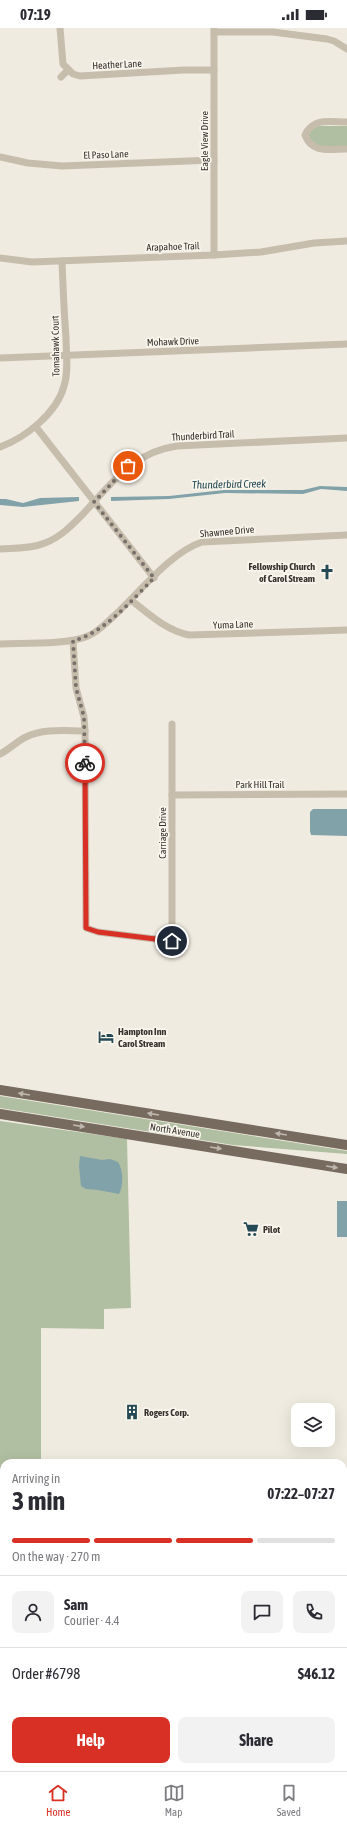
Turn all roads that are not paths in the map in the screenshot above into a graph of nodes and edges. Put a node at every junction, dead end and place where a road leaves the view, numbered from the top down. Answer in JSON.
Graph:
{"nodes":[{"id":1,"x":60,"y":28,"type":"edge"},
{"id":2,"x":214,"y":30,"type":"edge"},
{"id":3,"x":347,"y":49,"type":"edge"},
{"id":4,"x":68,"y":70,"type":"junction"},
{"id":5,"x":214,"y":70,"type":"junction"},
{"id":6,"x":61,"y":77,"type":"dead end"},
{"id":7,"x":347,"y":122,"type":"edge"},
{"id":8,"x":347,"y":150,"type":"edge"},
{"id":9,"x":0,"y":157,"type":"edge"},
{"id":10,"x":214,"y":160,"type":"junction"},
{"id":11,"x":347,"y":241,"type":"edge"},
{"id":12,"x":214,"y":255,"type":"junction"},
{"id":13,"x":0,"y":258,"type":"edge"},
{"id":14,"x":62,"y":261,"type":"junction"},
{"id":15,"x":347,"y":344,"type":"edge"},
{"id":16,"x":66,"y":356,"type":"junction"},
{"id":17,"x":0,"y":358,"type":"edge"},
{"id":18,"x":36,"y":426,"type":"junction"},
{"id":19,"x":347,"y":438,"type":"edge"},
{"id":20,"x":0,"y":448,"type":"edge"},
{"id":21,"x":94,"y":502,"type":"junction"},
{"id":22,"x":347,"y":535,"type":"edge"},
{"id":23,"x":0,"y":549,"type":"edge"},
{"id":24,"x":154,"y":578,"type":"junction"},
{"id":25,"x":131,"y":600,"type":"junction"},
{"id":26,"x":347,"y":630,"type":"edge"},
{"id":27,"x":73,"y":641,"type":"junction"},
{"id":28,"x":0,"y":644,"type":"edge"},
{"id":29,"x":172,"y":724,"type":"dead end"},
{"id":30,"x":85,"y":731,"type":"junction"},
{"id":31,"x":0,"y":754,"type":"edge"},
{"id":32,"x":172,"y":794,"type":"junction"},
{"id":33,"x":347,"y":794,"type":"edge"},
{"id":34,"x":0,"y":1090,"type":"edge"},
{"id":35,"x":0,"y":1114,"type":"edge"},
{"id":36,"x":347,"y":1145,"type":"edge"},
{"id":37,"x":347,"y":1169,"type":"edge"}],
"edges":[{"from":1,"to":4,"type":"street"},
{"from":2,"to":3,"type":"street"},
{"from":2,"to":5,"type":"street","name":"Eagle View Drive"},
{"from":4,"to":5,"type":"street","name":"Heather Lane"},
{"from":4,"to":6,"type":"street"},
{"from":5,"to":10,"type":"street","name":"Eagle View Drive"},
{"from":7,"to":8,"type":"street"},
{"from":9,"to":10,"type":"street","name":"El Paso Lane"},
{"from":10,"to":12,"type":"street","name":"Eagle View Drive"},
{"from":11,"to":12,"type":"street","name":"Arapahoe Trail"},
{"from":12,"to":14,"type":"street","name":"Arapahoe Trail"},
{"from":13,"to":14,"type":"street","name":"Arapahoe Trail"},
{"from":14,"to":16,"type":"street","name":"Tomahawk Court"},
{"from":15,"to":16,"type":"street","name":"Mohawk Drive"},
{"from":16,"to":17,"type":"street","name":"Mohawk Drive"},
{"from":16,"to":18,"type":"street","name":"Tomahawk Court"},
{"from":18,"to":20,"type":"street","name":"Tomahawk Court"},
{"from":18,"to":21,"type":"street"},
{"from":19,"to":21,"type":"street","name":"Thunderbird Trail"},
{"from":21,"to":23,"type":"street","name":"Thunderbird Trail"},
{"from":21,"to":24,"type":"street"},
{"from":22,"to":24,"type":"street","name":"Shawnee Drive"},
{"from":24,"to":25,"type":"street","name":"Shawnee Drive"},
{"from":25,"to":26,"type":"street","name":"Yuma Lane"},
{"from":25,"to":27,"type":"street","name":"Shawnee Drive"},
{"from":27,"to":28,"type":"street","name":"Shawnee Drive"},
{"from":27,"to":30,"type":"street"},
{"from":29,"to":32,"type":"street","name":"Carriage Drive"},
{"from":30,"to":31,"type":"street"},
{"from":30,"to":32,"type":"street","name":"Carriage Drive"},
{"from":32,"to":33,"type":"street","name":"Park Hill Trail"},
{"from":36,"to":34,"type":"main road","name":"North Avenue","one_way":true},
{"from":35,"to":37,"type":"main road","name":"North Avenue","one_way":true}]}
